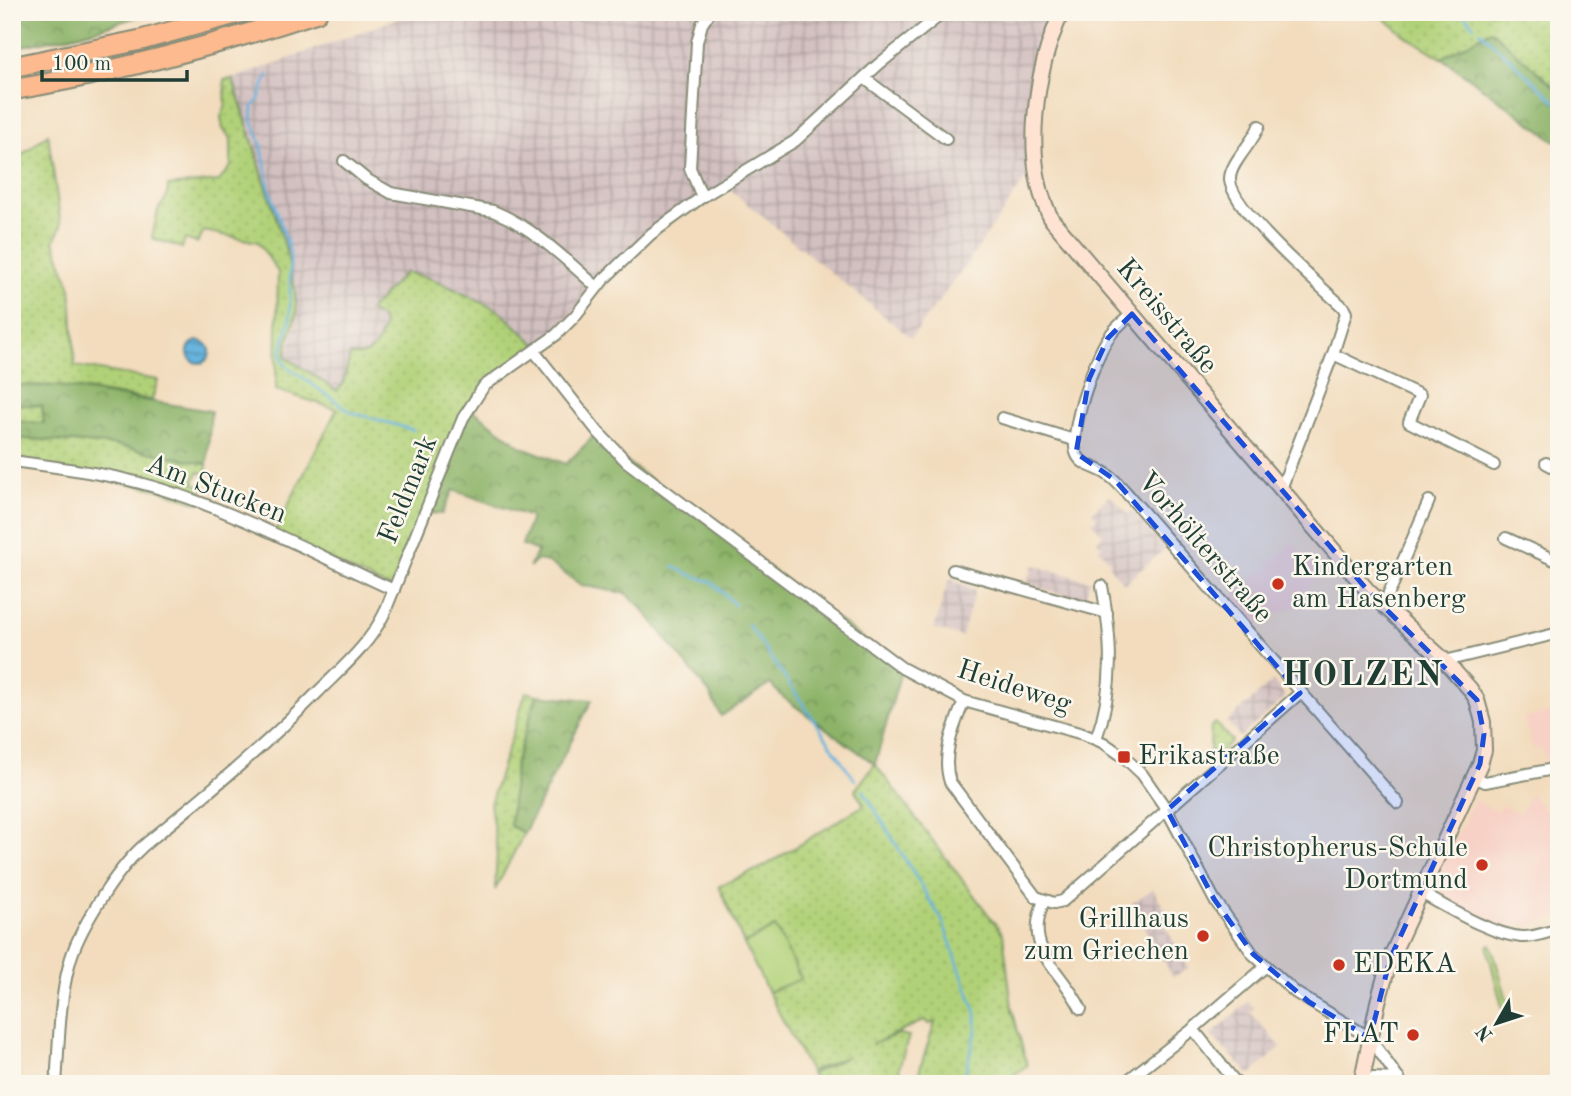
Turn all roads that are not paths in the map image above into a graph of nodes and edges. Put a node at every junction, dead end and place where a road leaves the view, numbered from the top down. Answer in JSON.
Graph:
{"nodes":[{"id":1,"x":242,"y":12,"type":"edge"},
{"id":2,"x":317,"y":12,"type":"edge"},
{"id":3,"x":710,"y":12,"type":"edge"},
{"id":4,"x":944,"y":12,"type":"edge"},
{"id":5,"x":1062,"y":12,"type":"edge"},
{"id":6,"x":12,"y":66,"type":"edge"},
{"id":7,"x":864,"y":78,"type":"junction"},
{"id":8,"x":12,"y":90,"type":"edge"},
{"id":9,"x":1259,"y":126,"type":"dead end"},
{"id":10,"x":946,"y":139,"type":"dead end"},
{"id":11,"x":344,"y":160,"type":"dead end"},
{"id":12,"x":702,"y":197,"type":"junction"},
{"id":13,"x":597,"y":287,"type":"junction"},
{"id":14,"x":1132,"y":314,"type":"junction"},
{"id":15,"x":534,"y":351,"type":"junction"},
{"id":16,"x":1333,"y":354,"type":"junction"},
{"id":17,"x":1002,"y":418,"type":"dead end"},
{"id":18,"x":1074,"y":440,"type":"junction"},
{"id":19,"x":12,"y":461,"type":"edge"},
{"id":20,"x":1546,"y":463,"type":"dead end"},
{"id":21,"x":1494,"y":465,"type":"dead end"},
{"id":22,"x":1559,"y":470,"type":"edge"},
{"id":23,"x":1281,"y":489,"type":"junction"},
{"id":24,"x":1429,"y":501,"type":"dead end"},
{"id":25,"x":1506,"y":538,"type":"dead end"},
{"id":26,"x":1559,"y":562,"type":"edge"},
{"id":27,"x":953,"y":570,"type":"dead end"},
{"id":28,"x":1102,"y":586,"type":"dead end"},
{"id":29,"x":394,"y":590,"type":"junction"},
{"id":30,"x":1383,"y":607,"type":"junction"},
{"id":31,"x":1107,"y":613,"type":"junction"},
{"id":32,"x":1559,"y":633,"type":"edge"},
{"id":33,"x":1445,"y":661,"type":"junction"},
{"id":34,"x":1300,"y":693,"type":"junction"},
{"id":35,"x":964,"y":701,"type":"junction"},
{"id":36,"x":1096,"y":739,"type":"junction"},
{"id":37,"x":1559,"y":768,"type":"edge"},
{"id":38,"x":1475,"y":777,"type":"junction"},
{"id":39,"x":1398,"y":803,"type":"dead end"},
{"id":40,"x":1167,"y":810,"type":"junction"},
{"id":41,"x":1421,"y":893,"type":"junction"},
{"id":42,"x":1044,"y":901,"type":"junction"},
{"id":43,"x":1559,"y":929,"type":"edge"},
{"id":44,"x":1265,"y":967,"type":"junction"},
{"id":45,"x":1082,"y":1009,"type":"dead end"},
{"id":46,"x":1193,"y":1029,"type":"junction"},
{"id":47,"x":1370,"y":1038,"type":"junction"},
{"id":48,"x":1401,"y":1082,"type":"edge"},
{"id":49,"x":56,"y":1084,"type":"edge"},
{"id":50,"x":1124,"y":1084,"type":"edge"},
{"id":51,"x":1237,"y":1084,"type":"edge"},
{"id":52,"x":1362,"y":1084,"type":"edge"}],
"edges":[{"from":1,"to":6,"type":"highway"},
{"from":2,"to":8,"type":"highway"},
{"from":3,"to":12,"type":"street"},
{"from":4,"to":7,"type":"street","name":"Feldmark"},
{"from":5,"to":14,"type":"main road","name":"Kreisstraße"},
{"from":7,"to":10,"type":"street"},
{"from":7,"to":12,"type":"street","name":"Feldmark"},
{"from":9,"to":16,"type":"street"},
{"from":11,"to":13,"type":"street"},
{"from":12,"to":13,"type":"street","name":"Feldmark"},
{"from":13,"to":15,"type":"street","name":"Feldmark"},
{"from":14,"to":18,"type":"street"},
{"from":14,"to":23,"type":"main road","name":"Kreisstraße"},
{"from":15,"to":29,"type":"street","name":"Feldmark"},
{"from":15,"to":35,"type":"street","name":"Heideweg"},
{"from":16,"to":21,"type":"street"},
{"from":16,"to":23,"type":"street"},
{"from":17,"to":18,"type":"street"},
{"from":18,"to":34,"type":"street","name":"Vorhölterstraße"},
{"from":19,"to":29,"type":"street","name":"Am Stucken"},
{"from":20,"to":22,"type":"street"},
{"from":23,"to":30,"type":"main road","name":"Kreisstraße"},
{"from":24,"to":30,"type":"street"},
{"from":25,"to":26,"type":"street"},
{"from":27,"to":31,"type":"street"},
{"from":28,"to":31,"type":"street"},
{"from":29,"to":49,"type":"street","name":"Feldmark"},
{"from":30,"to":33,"type":"main road","name":"Kreisstraße"},
{"from":31,"to":36,"type":"street"},
{"from":32,"to":33,"type":"street"},
{"from":33,"to":38,"type":"main road","name":"Kreisstraße"},
{"from":34,"to":39,"type":"street","name":"Vorhölterstraße"},
{"from":34,"to":40,"type":"street"},
{"from":35,"to":36,"type":"street","name":"Heideweg"},
{"from":35,"to":42,"type":"street"},
{"from":36,"to":40,"type":"street","name":"Heideweg"},
{"from":37,"to":38,"type":"street"},
{"from":38,"to":41,"type":"main road","name":"Kreisstraße"},
{"from":40,"to":42,"type":"street"},
{"from":40,"to":44,"type":"street","name":"Heideweg"},
{"from":41,"to":43,"type":"street"},
{"from":41,"to":47,"type":"main road","name":"Kreisstraße"},
{"from":42,"to":45,"type":"street"},
{"from":44,"to":46,"type":"street"},
{"from":44,"to":47,"type":"street","name":"Heideweg"},
{"from":46,"to":50,"type":"street"},
{"from":46,"to":51,"type":"street"},
{"from":47,"to":48,"type":"street","name":"Heideweg"},
{"from":47,"to":52,"type":"main road","name":"Kreisstraße"},
{"from":48,"to":52,"type":"street","name":"Heideweg"}]}
